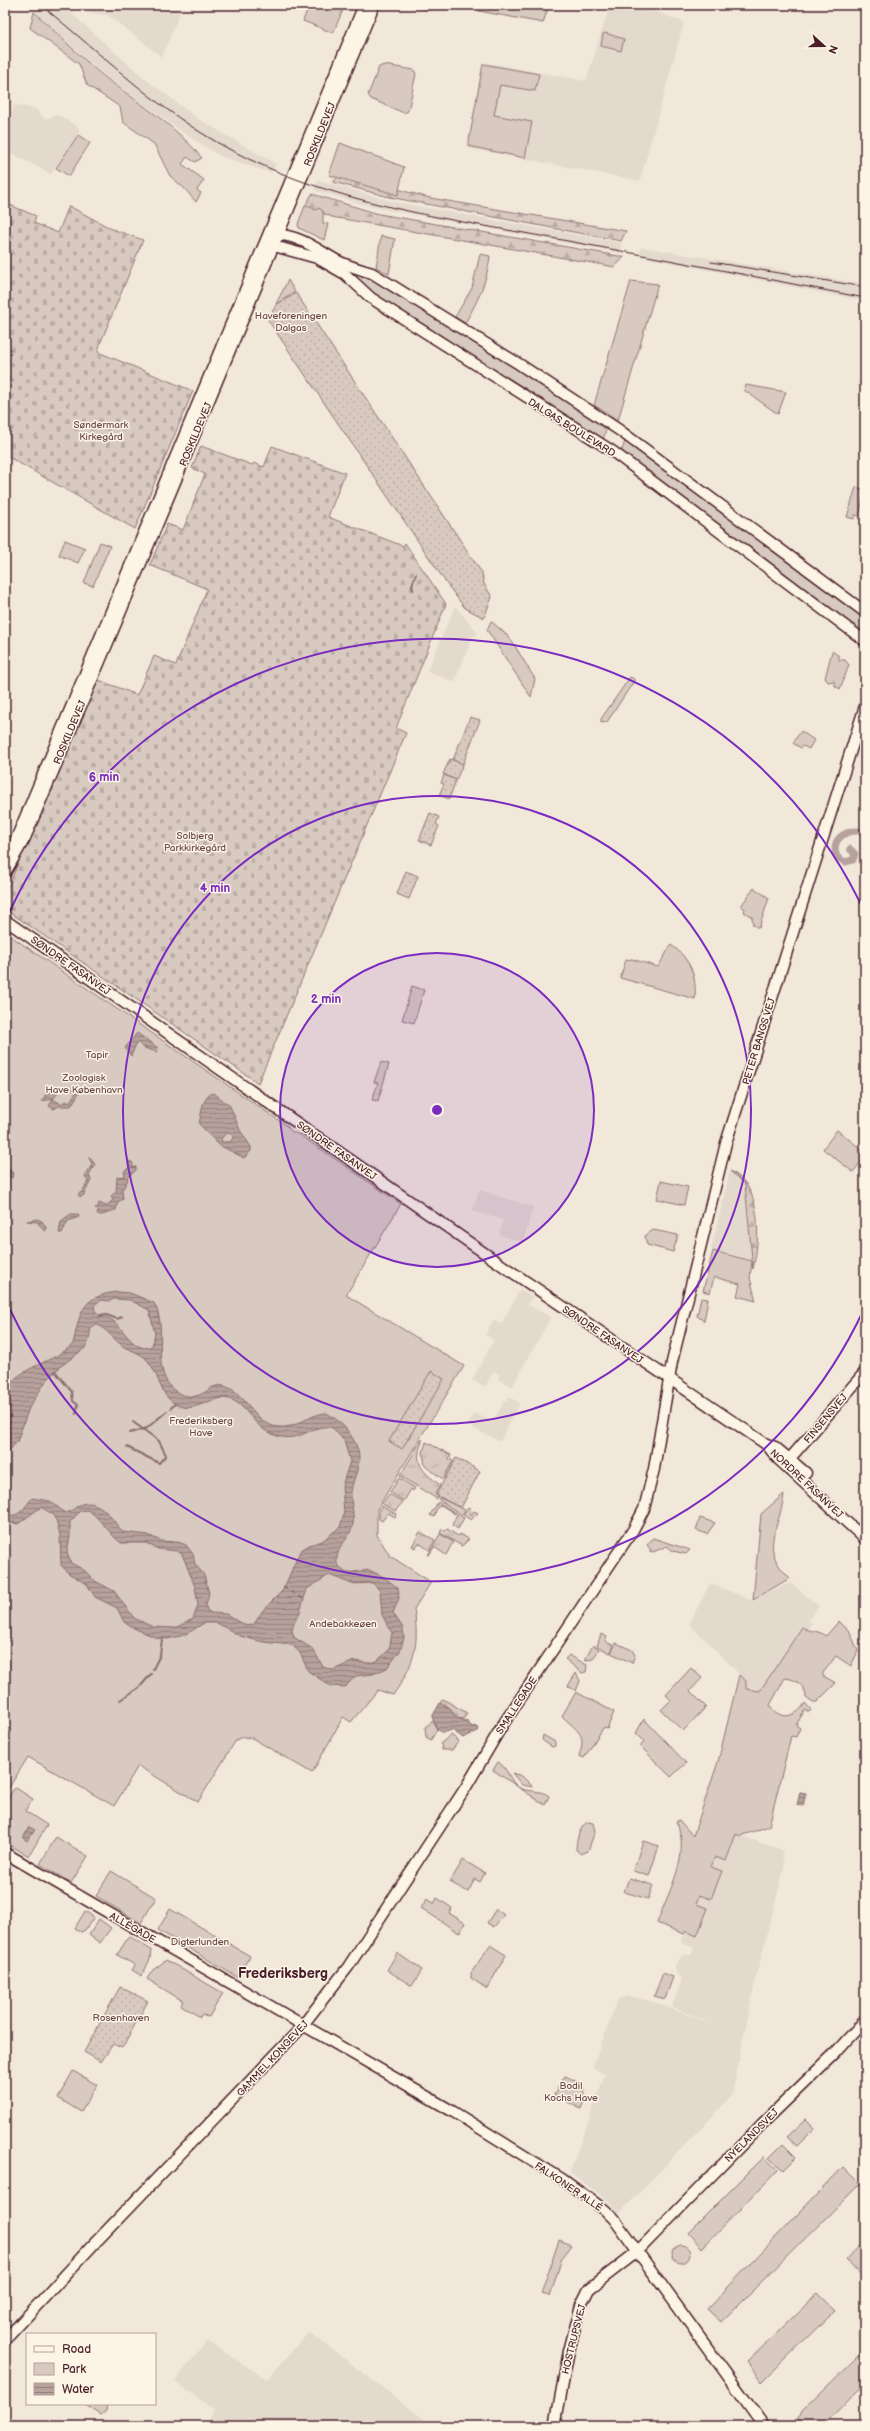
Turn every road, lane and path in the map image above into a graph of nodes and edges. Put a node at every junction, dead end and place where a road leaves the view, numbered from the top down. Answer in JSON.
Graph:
{"nodes":[{"id":1,"x":364,"y":5,"type":"edge"},
{"id":2,"x":374,"y":5,"type":"edge"},
{"id":3,"x":303,"y":160,"type":"junction"},
{"id":4,"x":267,"y":234,"type":"junction"},
{"id":5,"x":279,"y":234,"type":"junction"},
{"id":6,"x":263,"y":244,"type":"junction"},
{"id":7,"x":274,"y":245,"type":"junction"},
{"id":8,"x":865,"y":612,"type":"edge"},
{"id":9,"x":865,"y":640,"type":"edge"},
{"id":10,"x":865,"y":706,"type":"edge"},
{"id":11,"x":12,"y":860,"type":"junction"},
{"id":12,"x":5,"y":873,"type":"edge"},
{"id":13,"x":5,"y":920,"type":"edge"},
{"id":14,"x":865,"y":1372,"type":"edge"},
{"id":15,"x":669,"y":1379,"type":"junction"},
{"id":16,"x":865,"y":1380,"type":"edge"},
{"id":17,"x":827,"y":1421,"type":"junction"},
{"id":18,"x":790,"y":1465,"type":"junction"},
{"id":19,"x":865,"y":1529,"type":"edge"},
{"id":20,"x":865,"y":1539,"type":"edge"},
{"id":21,"x":5,"y":1853,"type":"edge"},
{"id":22,"x":314,"y":2012,"type":"joint"},
{"id":23,"x":865,"y":2020,"type":"edge"},
{"id":24,"x":300,"y":2024,"type":"junction"},
{"id":25,"x":637,"y":2252,"type":"junction"},
{"id":26,"x":5,"y":2334,"type":"edge"},
{"id":27,"x":5,"y":2340,"type":"edge"},
{"id":28,"x":555,"y":2426,"type":"edge"},
{"id":29,"x":764,"y":2426,"type":"edge"}],
"edges":[{"from":1,"to":3,"type":"street","name":"ROSKILDEVEJ"},
{"from":2,"to":3,"type":"street","name":"ROSKILDEVEJ"},
{"from":3,"to":4,"type":"street","name":"ROSKILDEVEJ"},
{"from":3,"to":5,"type":"street","name":"ROSKILDEVEJ"},
{"from":4,"to":5,"type":"street"},
{"from":4,"to":6,"type":"street","name":"ROSKILDEVEJ"},
{"from":5,"to":7,"type":"street","name":"ROSKILDEVEJ"},
{"from":5,"to":8,"type":"street"},
{"from":6,"to":7,"type":"street","name":"DALGAS BOULEVARD"},
{"from":6,"to":11,"type":"street","name":"ROSKILDEVEJ"},
{"from":7,"to":9,"type":"street","name":"DALGAS BOULEVARD"},
{"from":7,"to":11,"type":"street","name":"ROSKILDEVEJ"},
{"from":10,"to":15,"type":"street","name":"PETER BANGS VEJ"},
{"from":11,"to":12,"type":"street","name":"ROSKILDEVEJ"},
{"from":13,"to":15,"type":"street","name":"SØNDRE FASANVEJ"},
{"from":14,"to":17,"type":"street","name":"FINSENSVEJ"},
{"from":15,"to":18,"type":"street","name":"NORDRE FASANVEJ"},
{"from":15,"to":22,"type":"street","name":"SMALLEGADE"},
{"from":16,"to":17,"type":"street","name":"FINSENSVEJ"},
{"from":17,"to":18,"type":"street","name":"FINSENSVEJ"},
{"from":18,"to":19,"type":"street","name":"NORDRE FASANVEJ"},
{"from":18,"to":20,"type":"street","name":"NORDRE FASANVEJ"},
{"from":21,"to":24,"type":"street","name":"ALLÉGADE"},
{"from":22,"to":24,"type":"street","name":"GAMMEL KONGEVEJ"},
{"from":23,"to":25,"type":"street","name":"NYELANDSVEJ"},
{"from":24,"to":25,"type":"street","name":"FALKONER ALLÉ"},
{"from":24,"to":26,"type":"street","name":"GAMMEL KONGEVEJ"},
{"from":24,"to":27,"type":"street","name":"GAMMEL KONGEVEJ"},
{"from":25,"to":28,"type":"street","name":"HOSTRUPSVEJ"},
{"from":25,"to":29,"type":"street","name":"FALKONER ALLÉ"}]}
